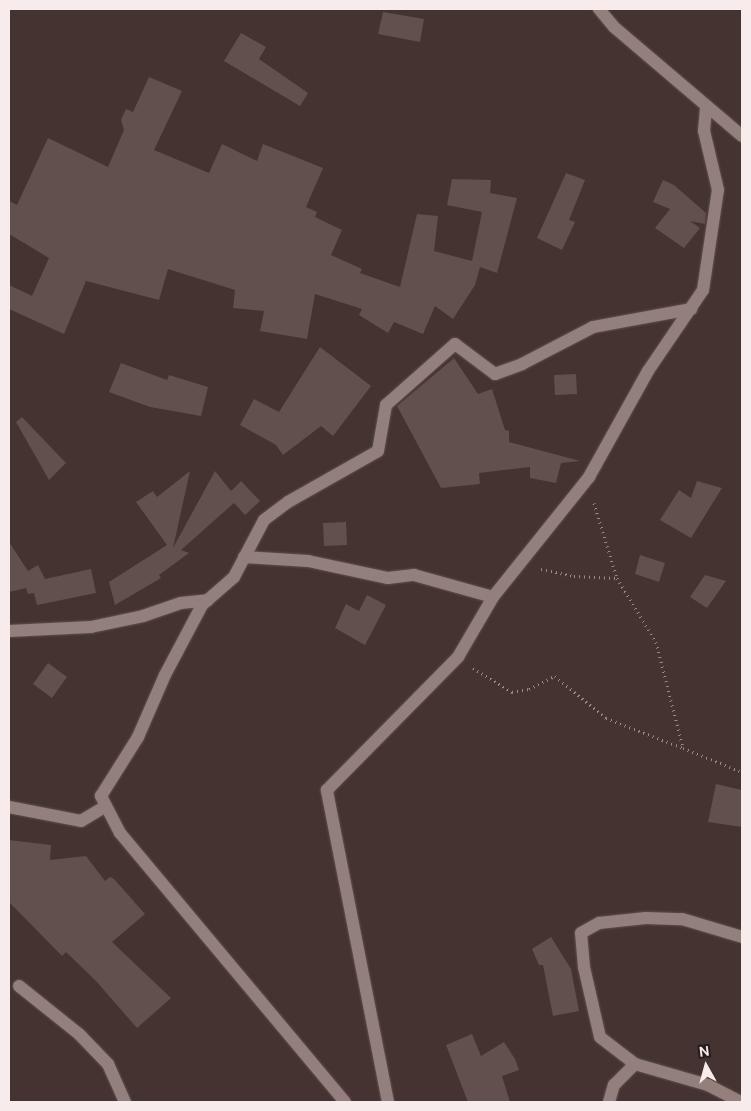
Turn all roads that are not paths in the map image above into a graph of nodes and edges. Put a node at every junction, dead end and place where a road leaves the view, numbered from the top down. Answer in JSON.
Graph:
{"nodes":[{"id":1,"x":599,"y":9,"type":"edge"},
{"id":2,"x":706,"y":107,"type":"junction"},
{"id":3,"x":742,"y":136,"type":"edge"},
{"id":4,"x":691,"y":309,"type":"junction"},
{"id":5,"x":244,"y":557,"type":"junction"},
{"id":6,"x":493,"y":597,"type":"junction"},
{"id":7,"x":208,"y":600,"type":"junction"},
{"id":8,"x":9,"y":631,"type":"edge"},
{"id":9,"x":106,"y":806,"type":"junction"},
{"id":10,"x":9,"y":807,"type":"edge"},
{"id":11,"x":742,"y":937,"type":"edge"},
{"id":12,"x":19,"y":986,"type":"dead end"},
{"id":13,"x":635,"y":1064,"type":"junction"},
{"id":14,"x":125,"y":1102,"type":"edge"},
{"id":15,"x":345,"y":1102,"type":"edge"},
{"id":16,"x":388,"y":1102,"type":"edge"},
{"id":17,"x":609,"y":1102,"type":"edge"},
{"id":18,"x":741,"y":1102,"type":"edge"}],
"edges":[{"from":1,"to":2,"type":"street"},
{"from":2,"to":3,"type":"street"},
{"from":2,"to":4,"type":"street"},
{"from":4,"to":5,"type":"street"},
{"from":4,"to":6,"type":"street"},
{"from":5,"to":6,"type":"street"},
{"from":5,"to":7,"type":"street"},
{"from":6,"to":16,"type":"street"},
{"from":7,"to":8,"type":"street"},
{"from":7,"to":9,"type":"street"},
{"from":9,"to":10,"type":"street"},
{"from":9,"to":15,"type":"street"},
{"from":11,"to":13,"type":"street"},
{"from":12,"to":14,"type":"street"},
{"from":13,"to":17,"type":"street"},
{"from":13,"to":18,"type":"street"}]}
